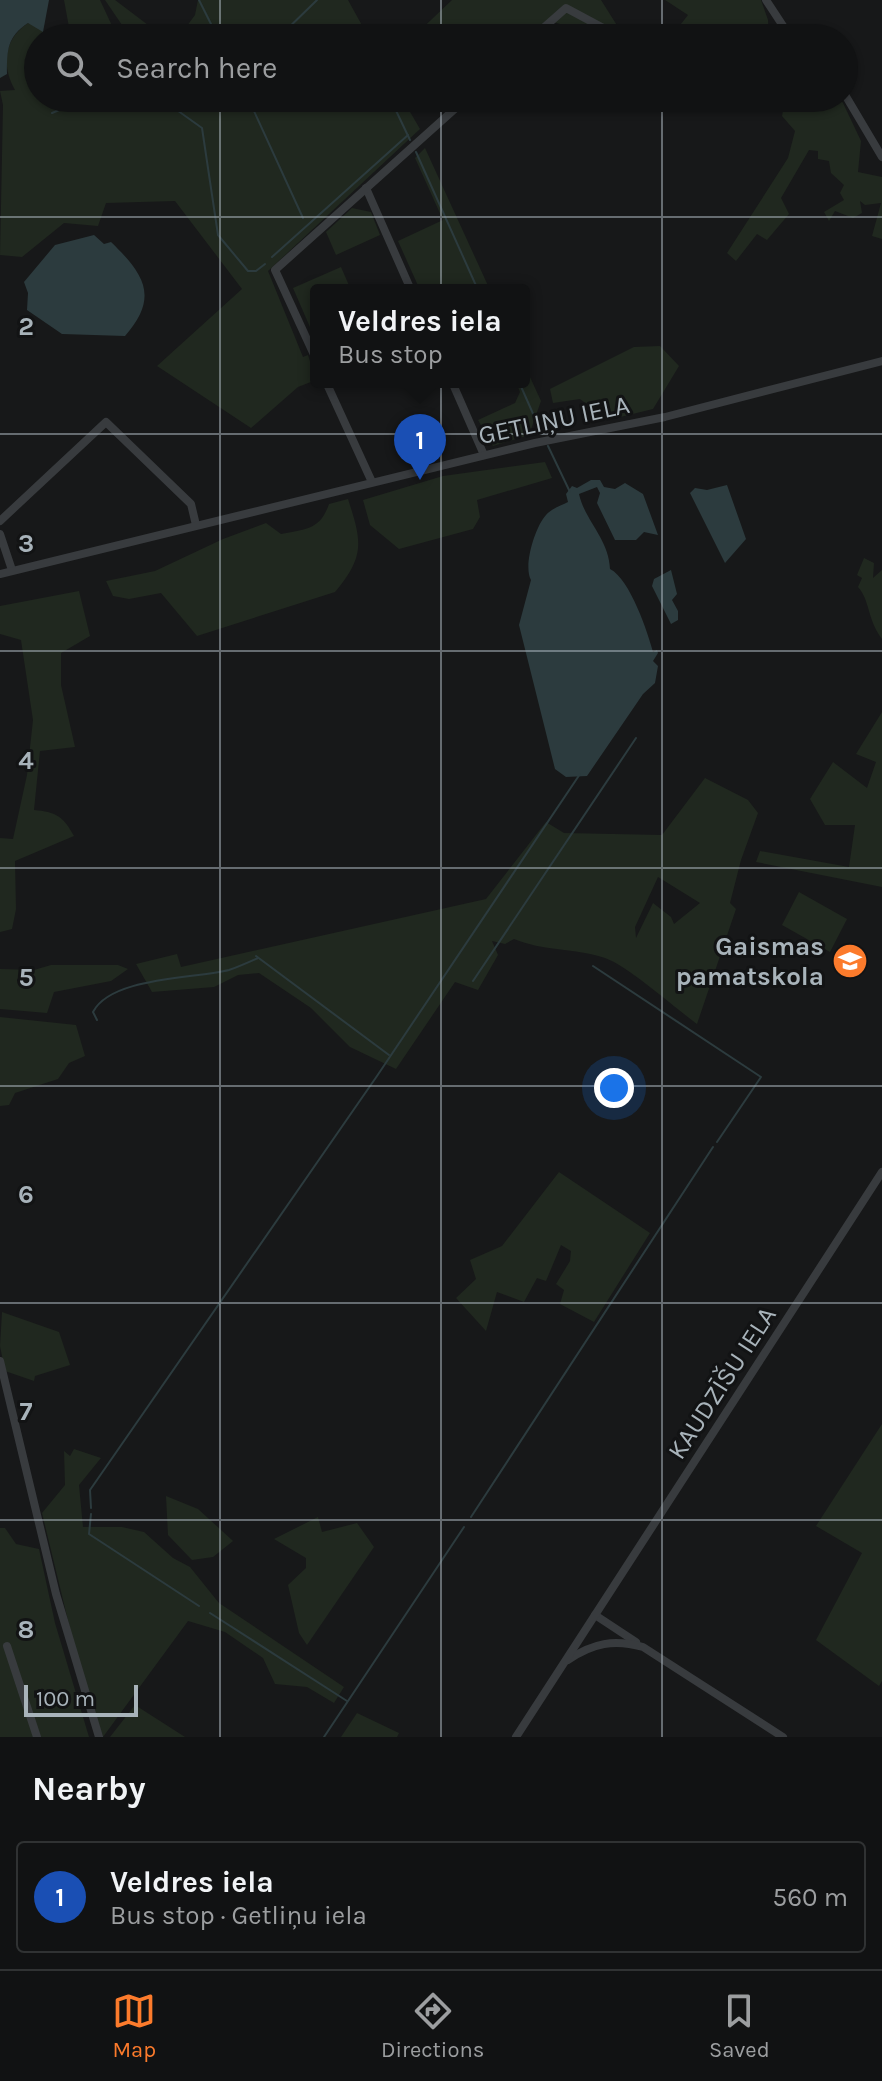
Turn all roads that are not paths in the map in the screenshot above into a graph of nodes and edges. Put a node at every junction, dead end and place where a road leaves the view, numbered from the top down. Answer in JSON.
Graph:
{"nodes":[{"id":1,"x":766,"y":0,"type":"edge"},
{"id":2,"x":548,"y":24,"type":"edge"},
{"id":3,"x":596,"y":24,"type":"edge"},
{"id":4,"x":782,"y":24,"type":"edge"},
{"id":5,"x":451,"y":112,"type":"edge"},
{"id":6,"x":855,"y":112,"type":"edge"},
{"id":7,"x":882,"y":157,"type":"edge"},
{"id":8,"x":366,"y":188,"type":"junction"},
{"id":9,"x":408,"y":284,"type":"edge"},
{"id":10,"x":310,"y":346,"type":"edge"},
{"id":11,"x":882,"y":361,"type":"edge"},
{"id":12,"x":329,"y":388,"type":"edge"},
{"id":13,"x":455,"y":388,"type":"edge"},
{"id":14,"x":484,"y":455,"type":"junction"},
{"id":15,"x":372,"y":482,"type":"junction"},
{"id":16,"x":0,"y":521,"type":"edge"},
{"id":17,"x":196,"y":525,"type":"junction"},
{"id":18,"x":0,"y":534,"type":"edge"},
{"id":19,"x":12,"y":570,"type":"junction"},
{"id":20,"x":0,"y":574,"type":"edge"},
{"id":21,"x":882,"y":1172,"type":"edge"},
{"id":22,"x":0,"y":1361,"type":"edge"},
{"id":23,"x":595,"y":1615,"type":"junction"},
{"id":24,"x":7,"y":1646,"type":"dead end"},
{"id":25,"x":643,"y":1647,"type":"junction"},
{"id":26,"x":564,"y":1663,"type":"junction"},
{"id":27,"x":37,"y":1737,"type":"edge"},
{"id":28,"x":99,"y":1737,"type":"edge"},
{"id":29,"x":516,"y":1737,"type":"edge"},
{"id":30,"x":783,"y":1737,"type":"edge"}],
"edges":[{"from":1,"to":4,"type":"street"},
{"from":2,"to":3,"type":"street"},
{"from":5,"to":8,"type":"street"},
{"from":6,"to":7,"type":"street"},
{"from":8,"to":9,"type":"street"},
{"from":8,"to":10,"type":"street"},
{"from":11,"to":14,"type":"street","name":"GETLIŅU IELA"},
{"from":12,"to":15,"type":"street"},
{"from":13,"to":14,"type":"street"},
{"from":14,"to":15,"type":"street","name":"GETLIŅU IELA"},
{"from":15,"to":17,"type":"street","name":"GETLIŅU IELA"},
{"from":16,"to":17,"type":"street"},
{"from":17,"to":19,"type":"street","name":"GETLIŅU IELA"},
{"from":18,"to":19,"type":"street"},
{"from":19,"to":20,"type":"street","name":"GETLIŅU IELA"},
{"from":21,"to":23,"type":"street","name":"KAUDZĪŠU IELA"},
{"from":22,"to":28,"type":"street"},
{"from":23,"to":25,"type":"street"},
{"from":23,"to":26,"type":"street","name":"KAUDZĪŠU IELA"},
{"from":24,"to":27,"type":"street"},
{"from":25,"to":26,"type":"street"},
{"from":25,"to":30,"type":"street"},
{"from":26,"to":29,"type":"street","name":"KAUDZĪŠU IELA"}]}
